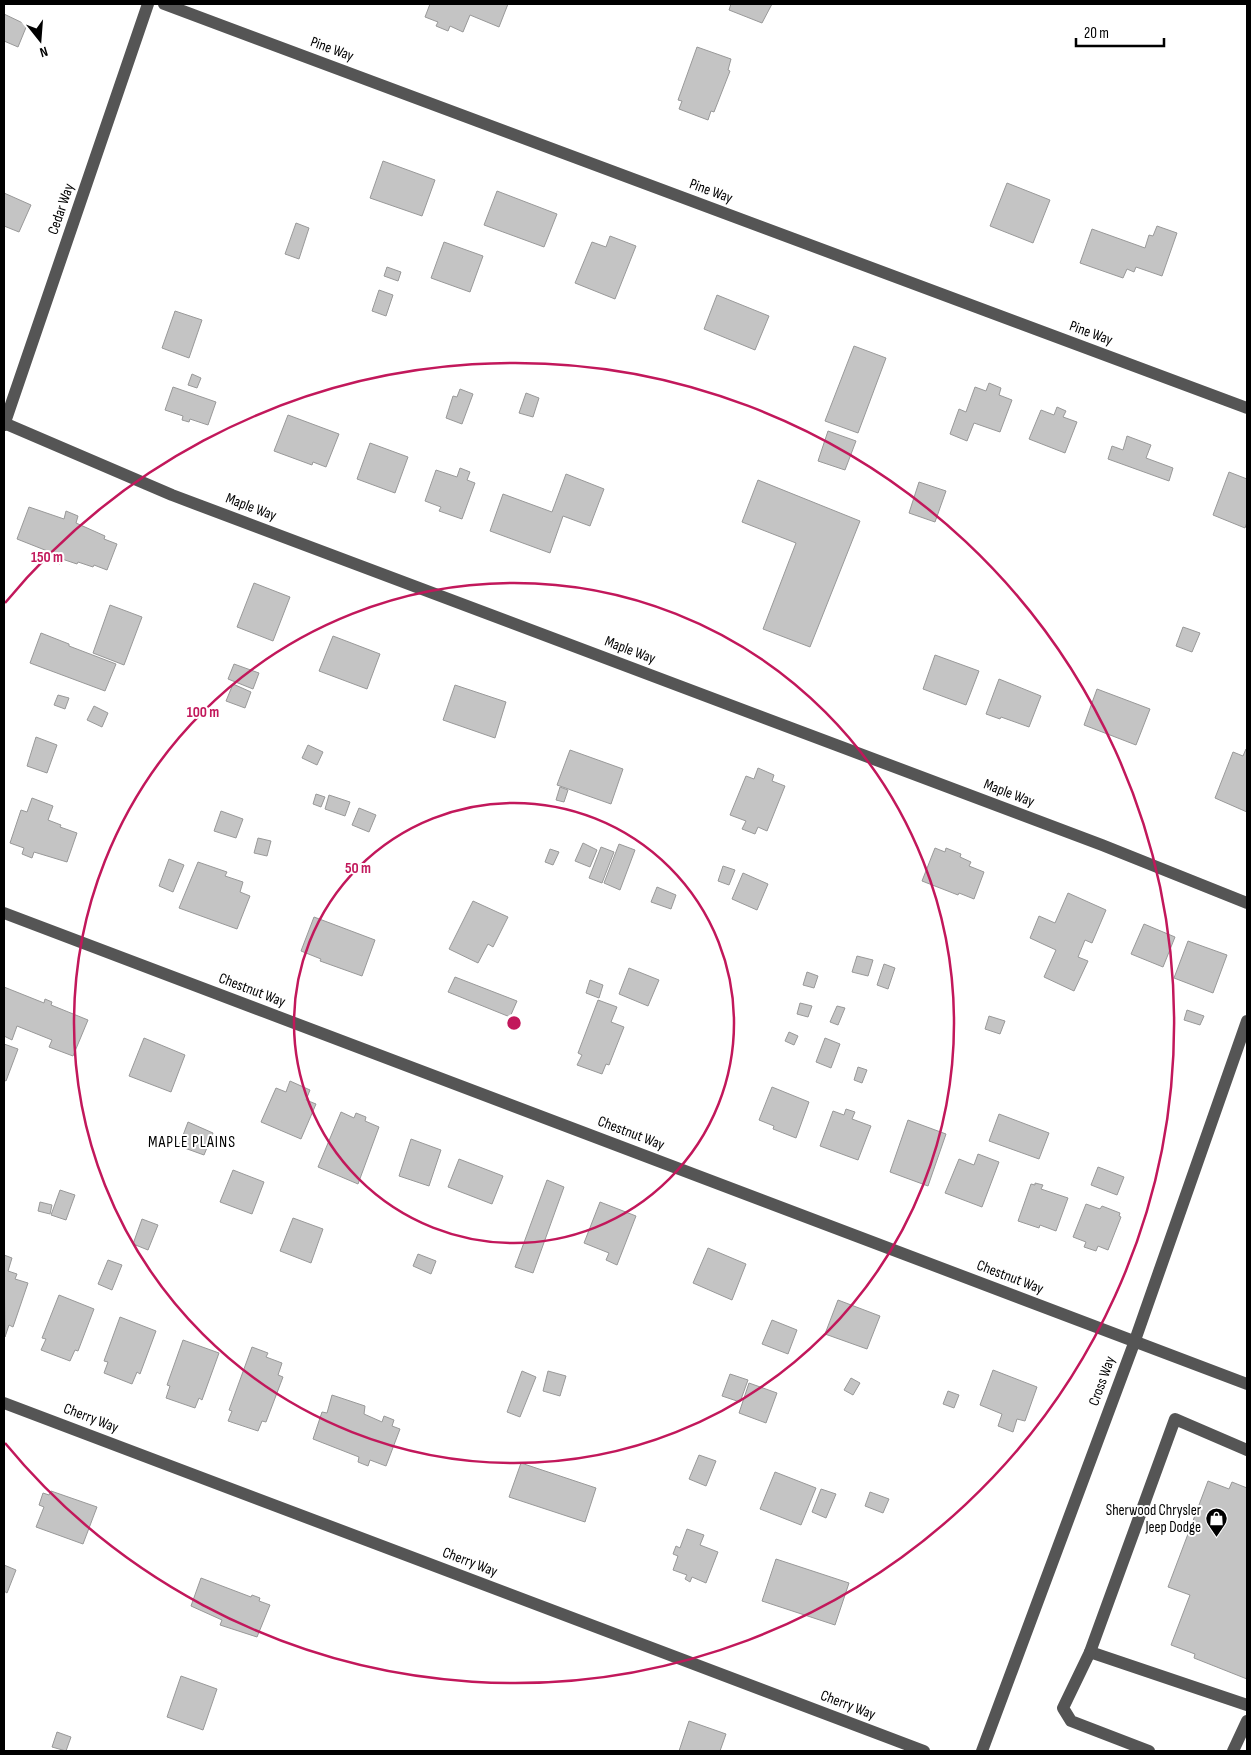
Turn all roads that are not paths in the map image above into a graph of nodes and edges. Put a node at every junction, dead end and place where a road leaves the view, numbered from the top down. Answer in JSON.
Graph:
{"nodes":[{"id":1,"x":148,"y":4,"type":"edge"},
{"id":2,"x":164,"y":4,"type":"edge"},
{"id":3,"x":1247,"y":408,"type":"edge"},
{"id":4,"x":4,"y":424,"type":"edge"},
{"id":5,"x":1247,"y":903,"type":"edge"},
{"id":6,"x":4,"y":913,"type":"edge"},
{"id":7,"x":1247,"y":1021,"type":"edge"},
{"id":8,"x":1134,"y":1341,"type":"junction"},
{"id":9,"x":1247,"y":1384,"type":"edge"},
{"id":10,"x":4,"y":1403,"type":"edge"},
{"id":11,"x":1247,"y":1450,"type":"edge"},
{"id":12,"x":1090,"y":1652,"type":"junction"},
{"id":13,"x":1247,"y":1705,"type":"edge"},
{"id":14,"x":1247,"y":1721,"type":"edge"},
{"id":15,"x":924,"y":1751,"type":"edge"},
{"id":16,"x":982,"y":1751,"type":"edge"},
{"id":17,"x":1149,"y":1751,"type":"edge"},
{"id":18,"x":1233,"y":1751,"type":"edge"}],
"edges":[{"from":1,"to":4,"type":"street","name":"Cedar Way"},
{"from":2,"to":3,"type":"street","name":"Pine Way"},
{"from":4,"to":5,"type":"street","name":"Maple Way"},
{"from":6,"to":8,"type":"street","name":"Chestnut Way"},
{"from":7,"to":8,"type":"street","name":"Cross Way"},
{"from":8,"to":9,"type":"street","name":"Chestnut Way"},
{"from":8,"to":16,"type":"street","name":"Cross Way"},
{"from":10,"to":15,"type":"street","name":"Cherry Way"},
{"from":11,"to":12,"type":"street"},
{"from":12,"to":13,"type":"street"},
{"from":12,"to":17,"type":"street"},
{"from":14,"to":18,"type":"street"}]}
